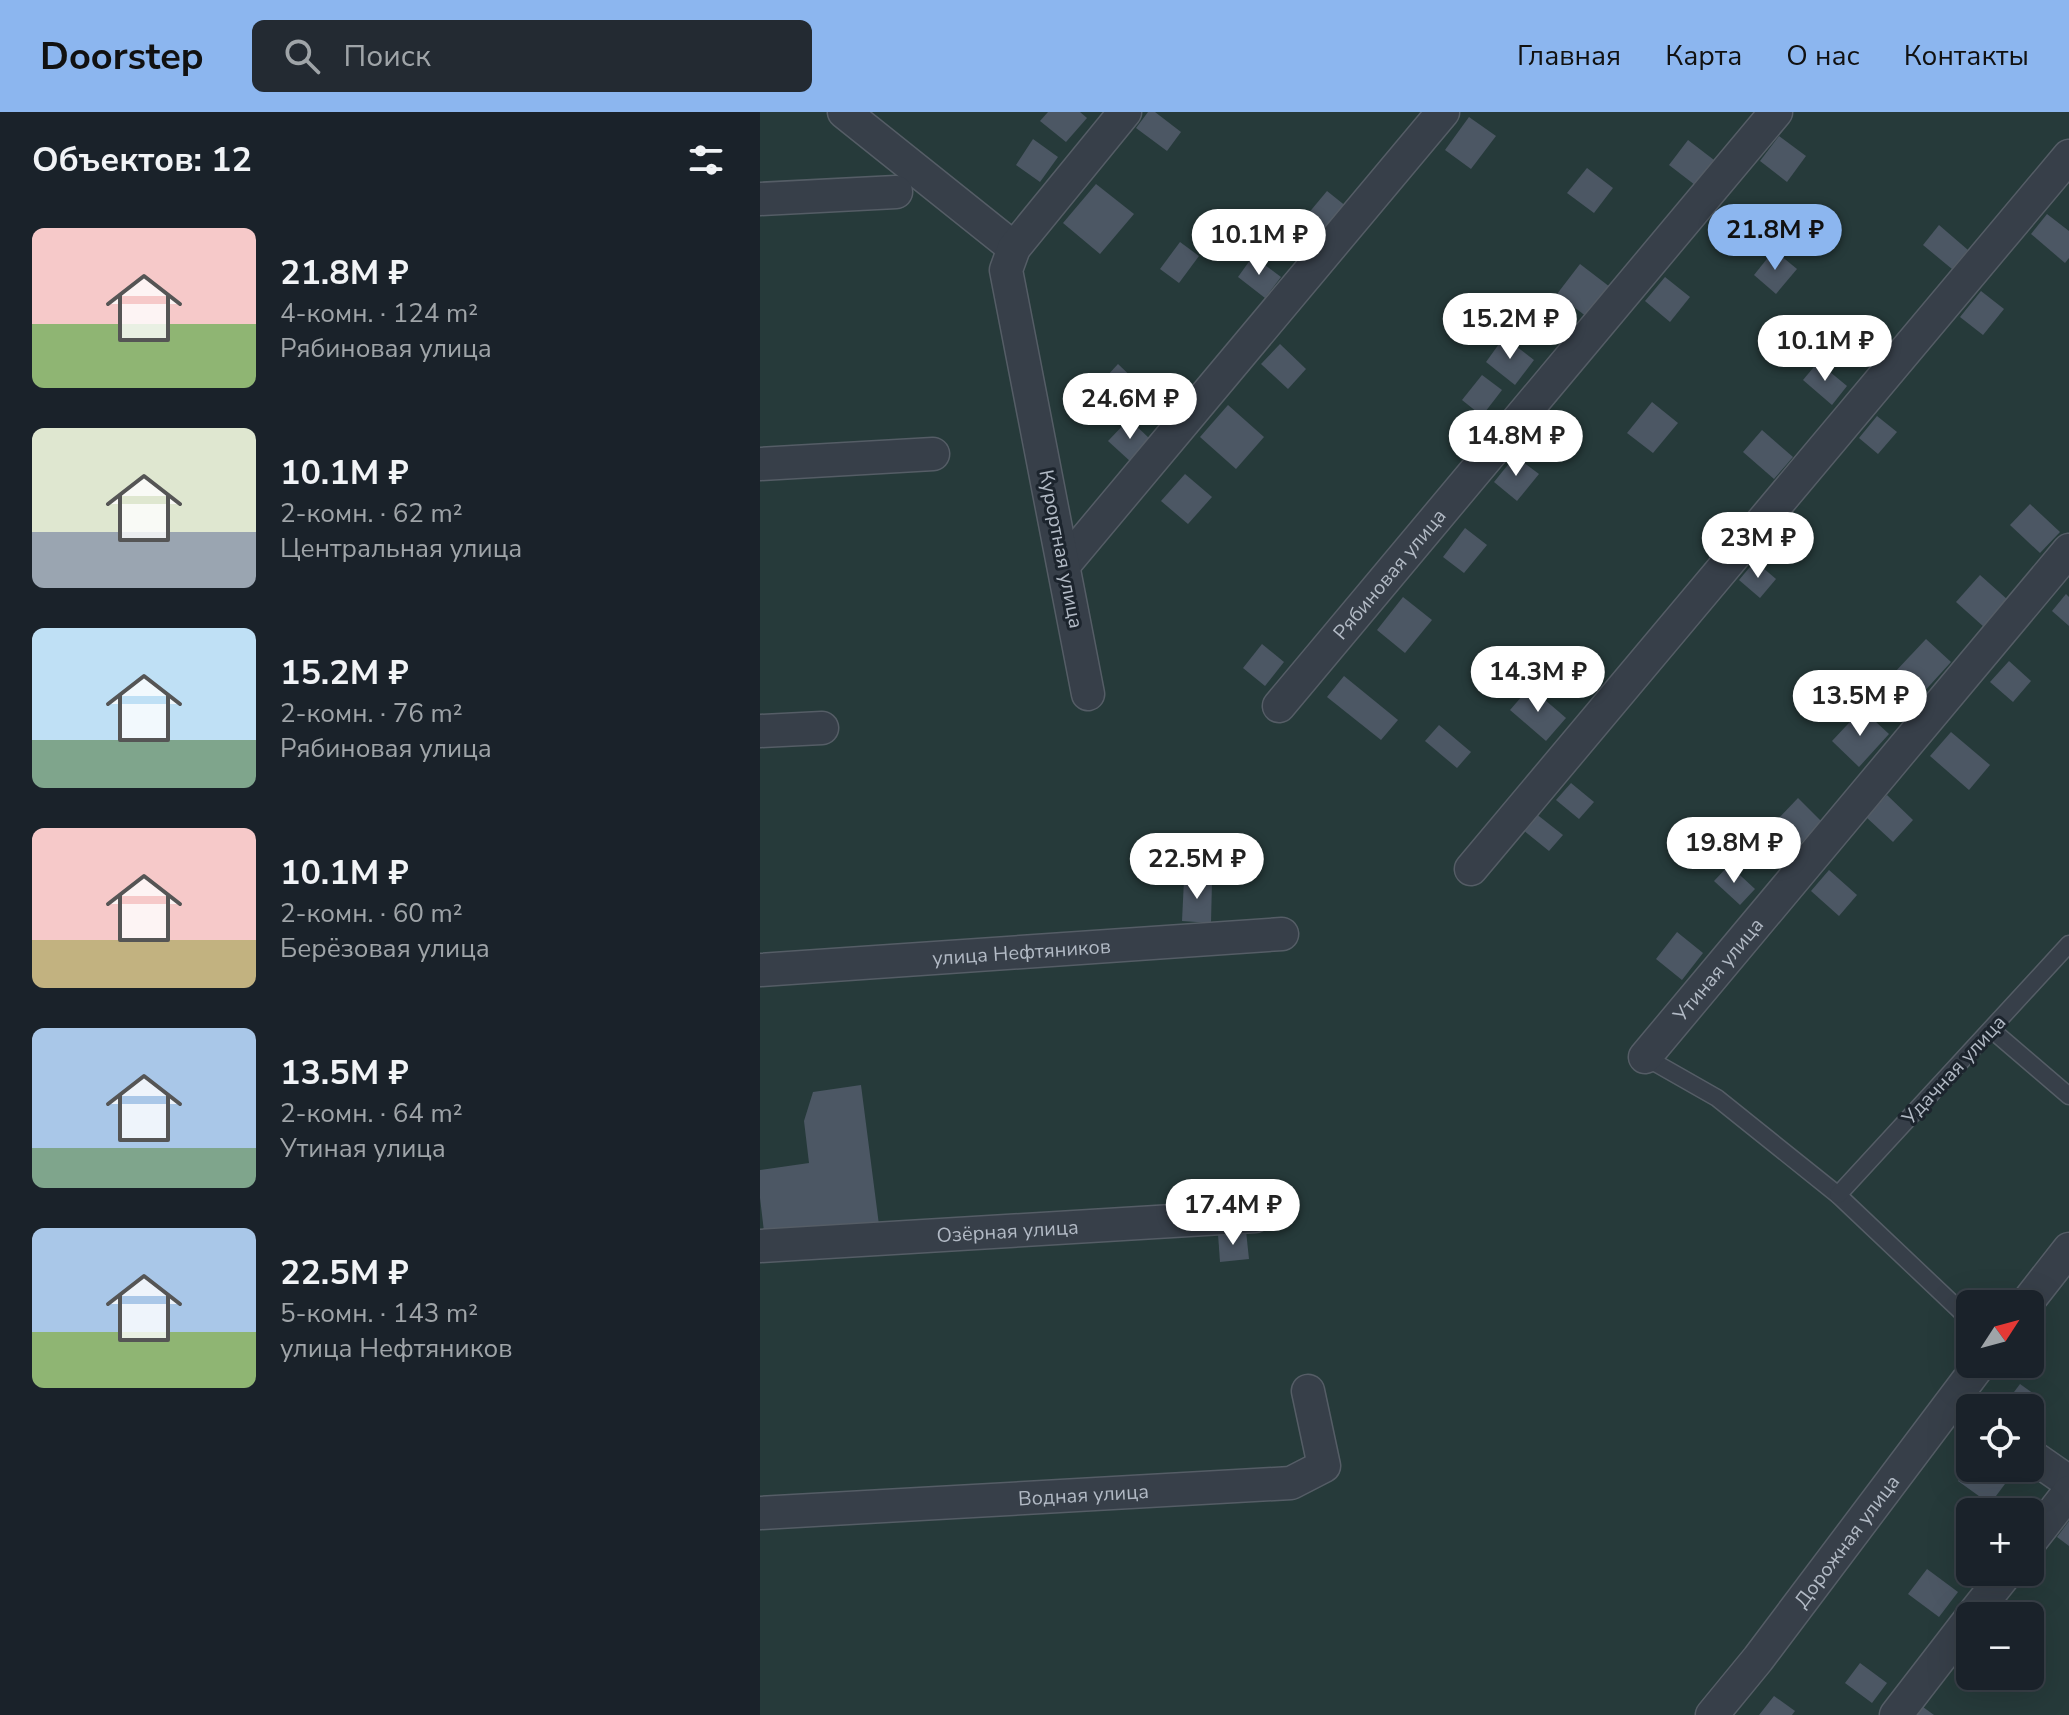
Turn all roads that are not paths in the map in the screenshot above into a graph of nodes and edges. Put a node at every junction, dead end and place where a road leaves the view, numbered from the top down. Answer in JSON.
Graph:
{"nodes":[{"id":1,"x":844,"y":112,"type":"edge"},
{"id":2,"x":1125,"y":112,"type":"edge"},
{"id":3,"x":1443,"y":112,"type":"edge"},
{"id":4,"x":1776,"y":112,"type":"edge"},
{"id":5,"x":2069,"y":156,"type":"edge"},
{"id":6,"x":896,"y":192,"type":"dead end"},
{"id":7,"x":760,"y":199,"type":"edge"},
{"id":8,"x":1014,"y":248,"type":"junction"},
{"id":9,"x":933,"y":454,"type":"dead end"},
{"id":10,"x":760,"y":464,"type":"edge"},
{"id":11,"x":2069,"y":550,"type":"edge"},
{"id":12,"x":1064,"y":565,"type":"junction"},
{"id":13,"x":1088,"y":694,"type":"dead end"},
{"id":14,"x":1279,"y":706,"type":"dead end"},
{"id":15,"x":822,"y":728,"type":"dead end"},
{"id":16,"x":760,"y":731,"type":"edge"},
{"id":17,"x":1471,"y":869,"type":"dead end"},
{"id":18,"x":1282,"y":934,"type":"dead end"},
{"id":19,"x":2069,"y":944,"type":"edge"},
{"id":20,"x":760,"y":970,"type":"edge"},
{"id":21,"x":1992,"y":1030,"type":"junction"},
{"id":22,"x":1645,"y":1057,"type":"joint"},
{"id":23,"x":2069,"y":1096,"type":"edge"},
{"id":24,"x":1838,"y":1195,"type":"junction"},
{"id":25,"x":1255,"y":1216,"type":"dead end"},
{"id":26,"x":760,"y":1246,"type":"edge"},
{"id":27,"x":2069,"y":1249,"type":"edge"},
{"id":28,"x":2037,"y":1290,"type":"edge"},
{"id":29,"x":1956,"y":1307,"type":"edge"},
{"id":30,"x":1308,"y":1391,"type":"dead end"},
{"id":31,"x":1956,"y":1414,"type":"edge"},
{"id":32,"x":2044,"y":1465,"type":"edge"},
{"id":33,"x":2069,"y":1482,"type":"edge"},
{"id":34,"x":2069,"y":1492,"type":"edge"},
{"id":35,"x":760,"y":1513,"type":"edge"},
{"id":36,"x":2044,"y":1524,"type":"edge"},
{"id":37,"x":1996,"y":1586,"type":"edge"},
{"id":38,"x":1984,"y":1602,"type":"edge"},
{"id":39,"x":1956,"y":1637,"type":"edge"},
{"id":40,"x":1712,"y":1715,"type":"edge"},
{"id":41,"x":1896,"y":1715,"type":"edge"}],
"edges":[{"from":1,"to":8,"type":"street"},
{"from":2,"to":8,"type":"street"},
{"from":3,"to":12,"type":"street"},
{"from":4,"to":14,"type":"street","name":"Рябиновая улица"},
{"from":5,"to":17,"type":"street"},
{"from":6,"to":7,"type":"street"},
{"from":8,"to":12,"type":"street","name":"Курортная улица"},
{"from":9,"to":10,"type":"street"},
{"from":11,"to":22,"type":"street","name":"Утиная улица"},
{"from":12,"to":13,"type":"street","name":"Курортная улица"},
{"from":15,"to":16,"type":"street"},
{"from":18,"to":20,"type":"street","name":"улица Нефтяников"},
{"from":19,"to":21,"type":"lane","name":"Удачная улица"},
{"from":21,"to":23,"type":"lane"},
{"from":21,"to":24,"type":"lane","name":"Удачная улица"},
{"from":22,"to":24,"type":"lane"},
{"from":24,"to":29,"type":"lane"},
{"from":25,"to":26,"type":"street","name":"Озёрная улица"},
{"from":27,"to":28,"type":"street"},
{"from":30,"to":35,"type":"street","name":"Водная улица"},
{"from":31,"to":40,"type":"street","name":"Дорожная улица"},
{"from":32,"to":33,"type":"street"},
{"from":34,"to":36,"type":"street"},
{"from":37,"to":38,"type":"street"},
{"from":39,"to":41,"type":"street"}]}
